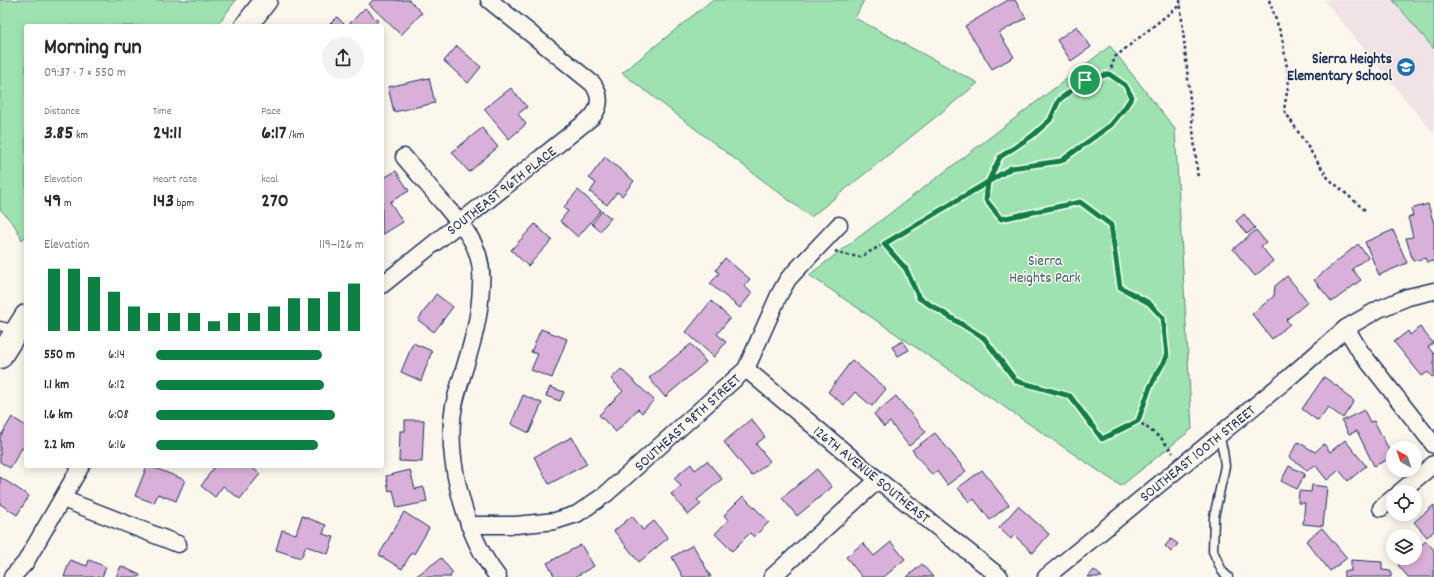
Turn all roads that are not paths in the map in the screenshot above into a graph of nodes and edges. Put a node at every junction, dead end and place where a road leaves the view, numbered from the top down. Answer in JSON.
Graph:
{"nodes":[{"id":1,"x":266,"y":0,"type":"edge"},
{"id":2,"x":489,"y":0,"type":"edge"},
{"id":3,"x":248,"y":24,"type":"edge"},
{"id":4,"x":404,"y":157,"type":"dead end"},
{"id":5,"x":459,"y":222,"type":"junction"},
{"id":6,"x":839,"y":225,"type":"dead end"},
{"id":7,"x":384,"y":283,"type":"edge"},
{"id":8,"x":1434,"y":292,"type":"edge"},
{"id":9,"x":14,"y":324,"type":"edge"},
{"id":10,"x":1346,"y":328,"type":"junction"},
{"id":11,"x":0,"y":357,"type":"edge"},
{"id":12,"x":746,"y":369,"type":"junction"},
{"id":13,"x":1219,"y":435,"type":"junction"},
{"id":14,"x":1434,"y":445,"type":"edge"},
{"id":15,"x":1434,"y":464,"type":"edge"},
{"id":16,"x":80,"y":468,"type":"edge"},
{"id":17,"x":878,"y":480,"type":"junction"},
{"id":18,"x":1408,"y":485,"type":"edge"},
{"id":19,"x":63,"y":499,"type":"junction"},
{"id":20,"x":1386,"y":504,"type":"edge"},
{"id":21,"x":1381,"y":508,"type":"dead end"},
{"id":22,"x":469,"y":525,"type":"junction"},
{"id":23,"x":178,"y":544,"type":"dead end"},
{"id":24,"x":12,"y":577,"type":"edge"},
{"id":25,"x":498,"y":577,"type":"edge"},
{"id":26,"x":772,"y":577,"type":"edge"},
{"id":27,"x":1000,"y":577,"type":"edge"},
{"id":28,"x":1046,"y":577,"type":"edge"},
{"id":29,"x":1228,"y":577,"type":"edge"}],
"edges":[{"from":1,"to":3,"type":"street"},
{"from":2,"to":5,"type":"street","name":"SOUTHEAST 96TH PLACE"},
{"from":4,"to":5,"type":"street"},
{"from":5,"to":7,"type":"street","name":"SOUTHEAST 96TH PLACE"},
{"from":5,"to":22,"type":"street"},
{"from":6,"to":12,"type":"street","name":"SOUTHEAST 98TH STREET"},
{"from":8,"to":10,"type":"street","name":"SOUTHEAST 100TH STREET"},
{"from":9,"to":11,"type":"street"},
{"from":10,"to":13,"type":"street","name":"SOUTHEAST 100TH STREET"},
{"from":10,"to":14,"type":"street"},
{"from":12,"to":17,"type":"street","name":"126TH AVENUE SOUTHEAST"},
{"from":12,"to":22,"type":"street","name":"SOUTHEAST 98TH STREET"},
{"from":13,"to":28,"type":"street","name":"SOUTHEAST 100TH STREET"},
{"from":13,"to":29,"type":"lane"},
{"from":15,"to":18,"type":"street"},
{"from":16,"to":19,"type":"street"},
{"from":17,"to":26,"type":"street"},
{"from":17,"to":27,"type":"street","name":"126TH AVENUE SOUTHEAST"},
{"from":19,"to":23,"type":"street"},
{"from":19,"to":24,"type":"street"},
{"from":20,"to":21,"type":"street"},
{"from":22,"to":25,"type":"street"}]}
